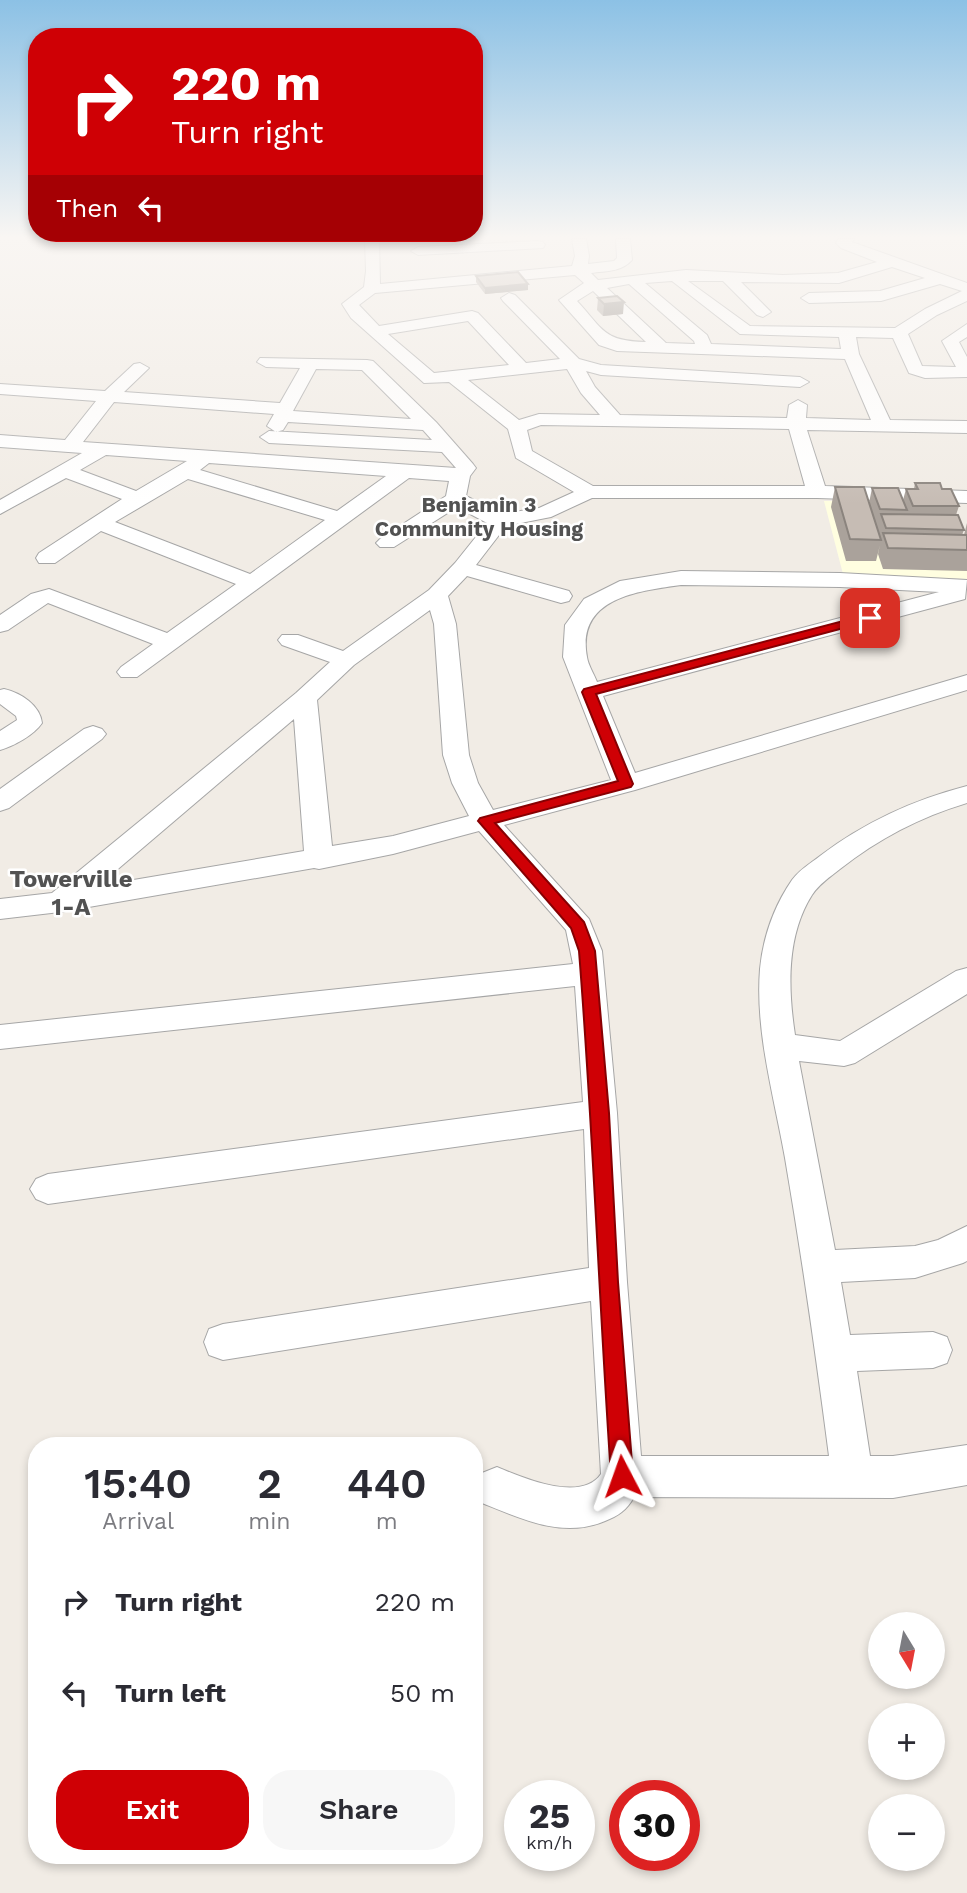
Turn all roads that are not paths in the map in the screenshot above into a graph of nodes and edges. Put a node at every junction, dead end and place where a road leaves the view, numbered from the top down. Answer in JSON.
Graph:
{"nodes":[{"id":1,"x":372,"y":327,"type":"edge"},
{"id":2,"x":399,"y":327,"type":"edge"},
{"id":3,"x":483,"y":327,"type":"edge"},
{"id":4,"x":533,"y":327,"type":"edge"},
{"id":5,"x":592,"y":327,"type":"edge"},
{"id":6,"x":639,"y":327,"type":"edge"},
{"id":7,"x":685,"y":327,"type":"edge"},
{"id":8,"x":741,"y":327,"type":"edge"},
{"id":9,"x":908,"y":327,"type":"edge"},
{"id":10,"x":967,"y":329,"type":"edge"},
{"id":11,"x":376,"y":331,"type":"junction"},
{"id":12,"x":746,"y":331,"type":"junction"},
{"id":13,"x":487,"y":332,"type":"junction"},
{"id":14,"x":847,"y":333,"type":"junction"},
{"id":15,"x":899,"y":333,"type":"junction"},
{"id":16,"x":460,"y":337,"type":"dead end"},
{"id":17,"x":421,"y":342,"type":"dead end"},
{"id":18,"x":703,"y":344,"type":"junction"},
{"id":19,"x":394,"y":346,"type":"junction"},
{"id":20,"x":662,"y":348,"type":"junction"},
{"id":21,"x":789,"y":351,"type":"junction"},
{"id":22,"x":851,"y":354,"type":"junction"},
{"id":23,"x":266,"y":362,"type":"dead end"},
{"id":24,"x":311,"y":363,"type":"junction"},
{"id":25,"x":573,"y":363,"type":"junction"},
{"id":26,"x":140,"y":368,"type":"dead end"},
{"id":27,"x":521,"y":368,"type":"junction"},
{"id":28,"x":967,"y":372,"type":"edge"},
{"id":29,"x":453,"y":377,"type":"junction"},
{"id":30,"x":800,"y":382,"type":"junction"},
{"id":31,"x":0,"y":389,"type":"edge"},
{"id":32,"x":108,"y":398,"type":"junction"},
{"id":33,"x":284,"y":413,"type":"junction"},
{"id":34,"x":614,"y":419,"type":"junction"},
{"id":35,"x":796,"y":423,"type":"junction"},
{"id":36,"x":429,"y":426,"type":"junction"},
{"id":37,"x":883,"y":426,"type":"junction"},
{"id":38,"x":517,"y":427,"type":"junction"},
{"id":39,"x":967,"y":427,"type":"edge"},
{"id":40,"x":269,"y":437,"type":"junction"},
{"id":41,"x":0,"y":440,"type":"edge"},
{"id":42,"x":70,"y":446,"type":"junction"},
{"id":43,"x":448,"y":447,"type":"junction"},
{"id":44,"x":104,"y":448,"type":"junction"},
{"id":45,"x":204,"y":457,"type":"junction"},
{"id":46,"x":253,"y":462,"type":"junction"},
{"id":47,"x":66,"y":471,"type":"junction"},
{"id":48,"x":186,"y":472,"type":"junction"},
{"id":49,"x":403,"y":472,"type":"junction"},
{"id":50,"x":460,"y":476,"type":"junction"},
{"id":51,"x":589,"y":492,"type":"junction"},
{"id":52,"x":817,"y":492,"type":"junction"},
{"id":53,"x":967,"y":497,"type":"edge"},
{"id":54,"x":137,"y":498,"type":"junction"},
{"id":55,"x":456,"y":499,"type":"junction"},
{"id":56,"x":0,"y":508,"type":"edge"},
{"id":57,"x":342,"y":519,"type":"junction"},
{"id":58,"x":499,"y":520,"type":"junction"},
{"id":59,"x":99,"y":523,"type":"junction"},
{"id":60,"x":387,"y":542,"type":"dead end"},
{"id":61,"x":47,"y":558,"type":"dead end"},
{"id":62,"x":463,"y":568,"type":"junction"},
{"id":63,"x":250,"y":582,"type":"junction"},
{"id":64,"x":967,"y":589,"type":"edge"},
{"id":65,"x":437,"y":595,"type":"junction"},
{"id":66,"x":561,"y":596,"type":"dead end"},
{"id":67,"x":0,"y":625,"type":"edge"},
{"id":68,"x":290,"y":640,"type":"dead end"},
{"id":69,"x":169,"y":642,"type":"junction"},
{"id":70,"x":346,"y":660,"type":"junction"},
{"id":71,"x":129,"y":672,"type":"dead end"},
{"id":72,"x":967,"y":682,"type":"edge"},
{"id":73,"x":589,"y":692,"type":"junction"},
{"id":74,"x":4,"y":696,"type":"dead end"},
{"id":75,"x":305,"y":698,"type":"junction"},
{"id":76,"x":93,"y":734,"type":"dead end"},
{"id":77,"x":0,"y":742,"type":"edge"},
{"id":78,"x":626,"y":784,"type":"junction"},
{"id":79,"x":967,"y":794,"type":"edge"},
{"id":80,"x":0,"y":802,"type":"edge"},
{"id":81,"x":485,"y":821,"type":"junction"},
{"id":82,"x":319,"y":860,"type":"junction"},
{"id":83,"x":60,"y":902,"type":"junction"},
{"id":84,"x":0,"y":909,"type":"edge"},
{"id":85,"x":587,"y":974,"type":"junction"},
{"id":86,"x":967,"y":979,"type":"edge"},
{"id":87,"x":0,"y":1037,"type":"edge"},
{"id":88,"x":782,"y":1046,"type":"junction"},
{"id":89,"x":600,"y":1113,"type":"junction"},
{"id":90,"x":48,"y":1189,"type":"dead end"},
{"id":91,"x":967,"y":1241,"type":"edge"},
{"id":92,"x":820,"y":1266,"type":"junction"},
{"id":93,"x":608,"y":1282,"type":"junction"},
{"id":94,"x":223,"y":1342,"type":"dead end"},
{"id":95,"x":933,"y":1350,"type":"dead end"},
{"id":96,"x":835,"y":1354,"type":"junction"},
{"id":97,"x":967,"y":1465,"type":"edge"},
{"id":98,"x":622,"y":1476,"type":"junction"},
{"id":99,"x":853,"y":1478,"type":"junction"},
{"id":100,"x":497,"y":1488,"type":"dead end"}],
"edges":[{"from":1,"to":11,"type":"street"},
{"from":2,"to":11,"type":"street"},
{"from":3,"to":13,"type":"street"},
{"from":4,"to":25,"type":"street"},
{"from":5,"to":20,"type":"street"},
{"from":6,"to":20,"type":"street"},
{"from":7,"to":18,"type":"street"},
{"from":8,"to":12,"type":"street"},
{"from":9,"to":15,"type":"street"},
{"from":10,"to":28,"type":"street"},
{"from":11,"to":19,"type":"street"},
{"from":12,"to":14,"type":"street"},
{"from":12,"to":18,"type":"street"},
{"from":13,"to":16,"type":"street"},
{"from":13,"to":27,"type":"street"},
{"from":14,"to":15,"type":"street"},
{"from":14,"to":22,"type":"street"},
{"from":15,"to":28,"type":"street"},
{"from":17,"to":19,"type":"street"},
{"from":18,"to":20,"type":"street"},
{"from":18,"to":21,"type":"street"},
{"from":19,"to":29,"type":"street"},
{"from":21,"to":22,"type":"street"},
{"from":21,"to":30,"type":"street"},
{"from":22,"to":37,"type":"street"},
{"from":23,"to":24,"type":"street"},
{"from":24,"to":33,"type":"street"},
{"from":24,"to":36,"type":"street"},
{"from":25,"to":27,"type":"street"},
{"from":25,"to":30,"type":"street"},
{"from":25,"to":34,"type":"street"},
{"from":26,"to":32,"type":"street"},
{"from":27,"to":29,"type":"street"},
{"from":29,"to":38,"type":"street"},
{"from":30,"to":35,"type":"street"},
{"from":31,"to":32,"type":"street"},
{"from":32,"to":33,"type":"street"},
{"from":32,"to":42,"type":"street"},
{"from":33,"to":36,"type":"street"},
{"from":33,"to":40,"type":"street"},
{"from":34,"to":35,"type":"street"},
{"from":34,"to":38,"type":"street"},
{"from":35,"to":37,"type":"street"},
{"from":35,"to":52,"type":"street"},
{"from":36,"to":43,"type":"street"},
{"from":37,"to":39,"type":"street"},
{"from":38,"to":51,"type":"street"},
{"from":40,"to":43,"type":"street"},
{"from":40,"to":46,"type":"street"},
{"from":41,"to":42,"type":"street"},
{"from":42,"to":44,"type":"street"},
{"from":43,"to":50,"type":"street"},
{"from":44,"to":45,"type":"street"},
{"from":44,"to":47,"type":"street"},
{"from":45,"to":46,"type":"street"},
{"from":45,"to":48,"type":"street"},
{"from":46,"to":49,"type":"street"},
{"from":47,"to":54,"type":"street"},
{"from":47,"to":56,"type":"street"},
{"from":48,"to":54,"type":"street"},
{"from":48,"to":57,"type":"street"},
{"from":49,"to":50,"type":"street"},
{"from":49,"to":57,"type":"street"},
{"from":50,"to":55,"type":"street"},
{"from":51,"to":52,"type":"street"},
{"from":51,"to":58,"type":"street"},
{"from":52,"to":53,"type":"street"},
{"from":54,"to":59,"type":"street"},
{"from":55,"to":58,"type":"street"},
{"from":55,"to":60,"type":"street"},
{"from":57,"to":63,"type":"street"},
{"from":58,"to":62,"type":"street"},
{"from":59,"to":61,"type":"street"},
{"from":59,"to":63,"type":"street"},
{"from":62,"to":65,"type":"street"},
{"from":62,"to":66,"type":"street"},
{"from":63,"to":69,"type":"street"},
{"from":64,"to":73,"type":"street"},
{"from":64,"to":73,"type":"street"},
{"from":65,"to":70,"type":"street"},
{"from":65,"to":81,"type":"street"},
{"from":67,"to":69,"type":"street"},
{"from":68,"to":70,"type":"street"},
{"from":69,"to":71,"type":"street"},
{"from":70,"to":75,"type":"street"},
{"from":72,"to":78,"type":"street"},
{"from":73,"to":78,"type":"street"},
{"from":74,"to":77,"type":"street"},
{"from":75,"to":82,"type":"street"},
{"from":75,"to":83,"type":"street"},
{"from":76,"to":80,"type":"street"},
{"from":78,"to":81,"type":"street"},
{"from":79,"to":88,"type":"street"},
{"from":81,"to":82,"type":"street"},
{"from":81,"to":85,"type":"street"},
{"from":82,"to":83,"type":"street"},
{"from":83,"to":84,"type":"street"},
{"from":85,"to":87,"type":"street"},
{"from":85,"to":89,"type":"street"},
{"from":86,"to":88,"type":"street"},
{"from":88,"to":92,"type":"street"},
{"from":89,"to":90,"type":"street"},
{"from":89,"to":93,"type":"street"},
{"from":91,"to":92,"type":"street"},
{"from":92,"to":96,"type":"street"},
{"from":93,"to":94,"type":"street"},
{"from":93,"to":98,"type":"street"},
{"from":95,"to":96,"type":"street"},
{"from":96,"to":99,"type":"street"},
{"from":97,"to":99,"type":"street"},
{"from":98,"to":99,"type":"street"},
{"from":98,"to":100,"type":"street"}]}
